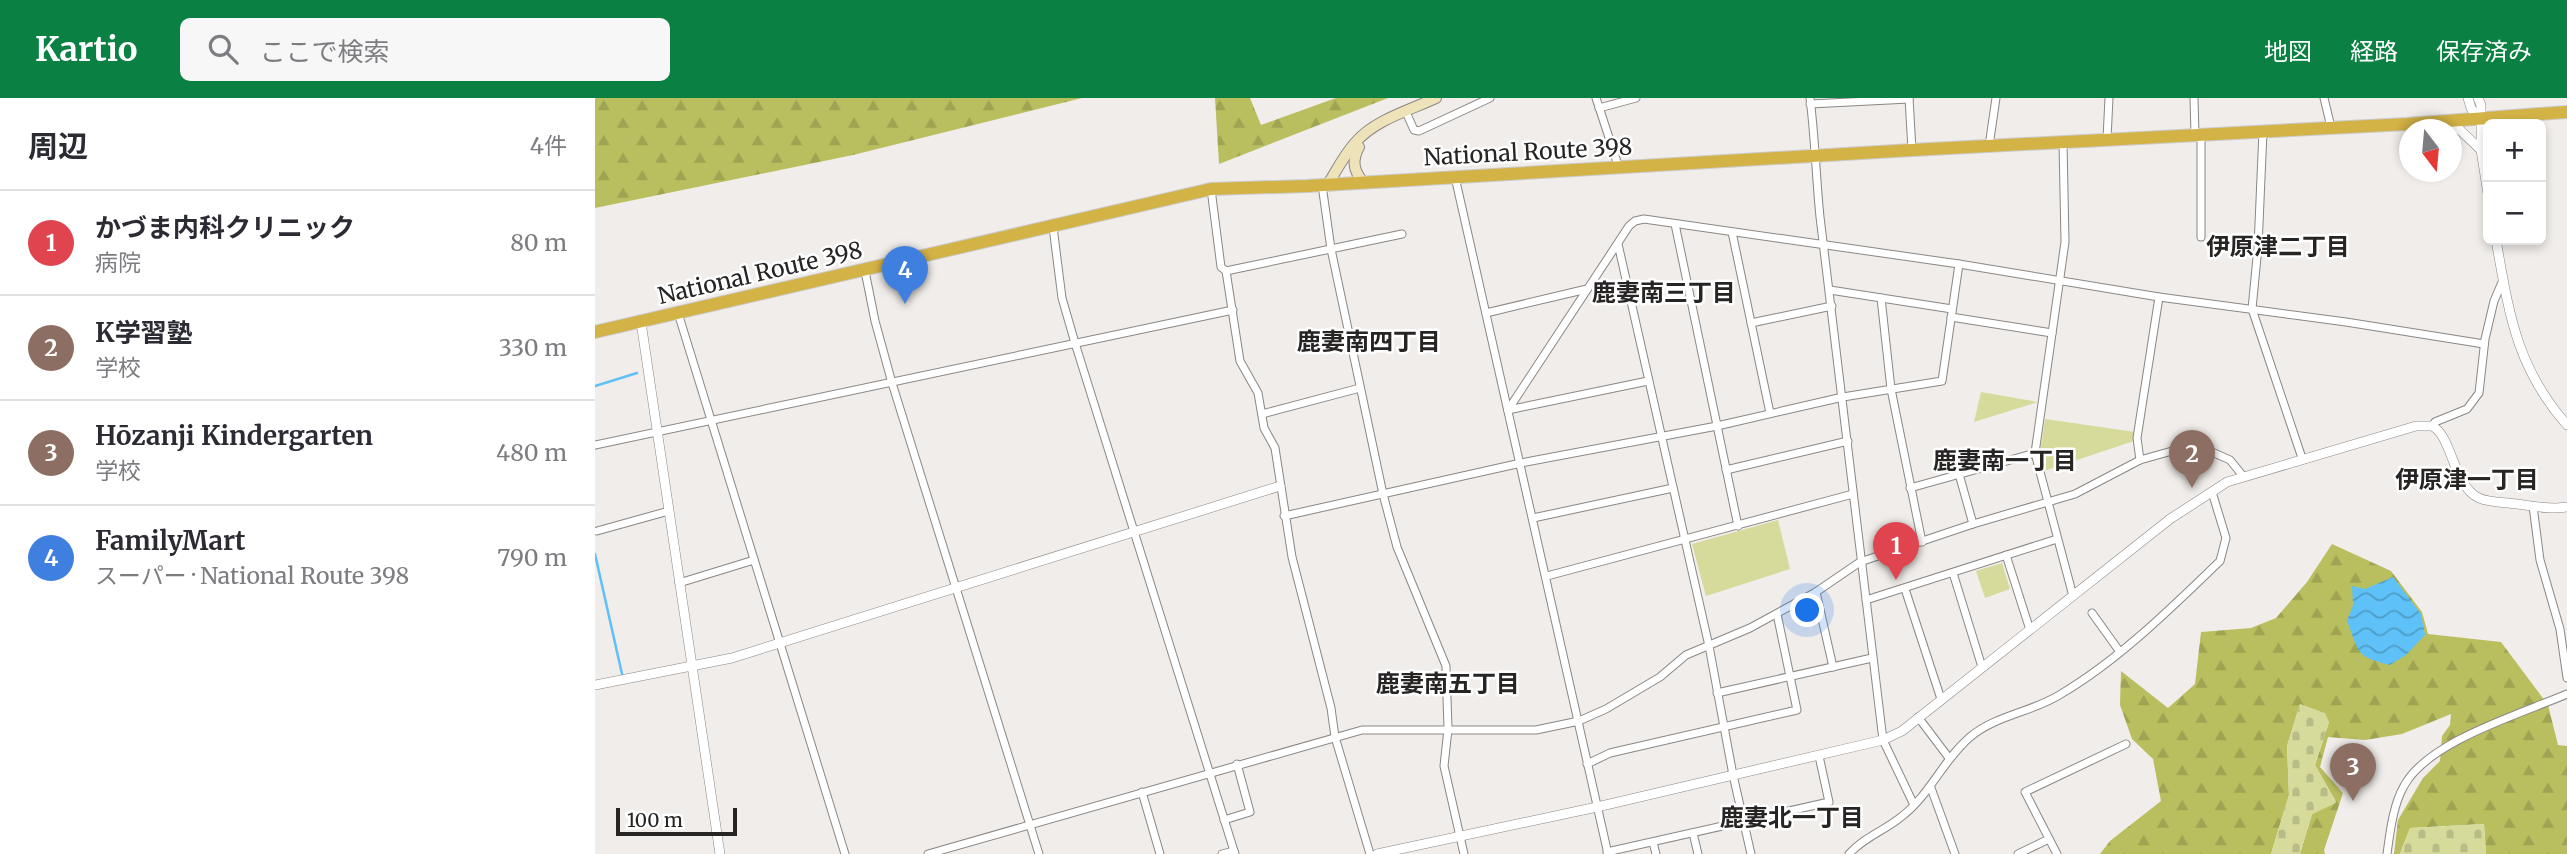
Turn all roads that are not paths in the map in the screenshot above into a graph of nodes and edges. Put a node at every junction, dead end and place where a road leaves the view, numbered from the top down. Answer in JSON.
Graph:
{"nodes":[{"id":1,"x":1436,"y":98,"type":"edge"},
{"id":2,"x":1490,"y":98,"type":"edge"},
{"id":3,"x":1596,"y":98,"type":"edge"},
{"id":4,"x":1636,"y":98,"type":"edge"},
{"id":5,"x":1996,"y":98,"type":"edge"},
{"id":6,"x":2109,"y":98,"type":"edge"},
{"id":7,"x":2194,"y":98,"type":"edge"},
{"id":8,"x":2324,"y":98,"type":"edge"},
{"id":9,"x":2468,"y":98,"type":"edge"},
{"id":10,"x":2478,"y":98,"type":"edge"},
{"id":11,"x":1909,"y":99,"type":"edge"},
{"id":12,"x":1810,"y":101,"type":"edge"},
{"id":13,"x":1599,"y":108,"type":"junction"},
{"id":14,"x":1406,"y":112,"type":"junction"},
{"id":15,"x":2567,"y":113,"type":"edge"},
{"id":16,"x":2479,"y":119,"type":"junction"},
{"id":17,"x":2483,"y":119,"type":"edge"},
{"id":18,"x":2516,"y":119,"type":"edge"},
{"id":19,"x":2462,"y":120,"type":"edge"},
{"id":20,"x":2399,"y":124,"type":"edge"},
{"id":21,"x":2331,"y":127,"type":"junction"},
{"id":22,"x":1374,"y":128,"type":"junction"},
{"id":23,"x":2263,"y":131,"type":"junction"},
{"id":24,"x":2462,"y":132,"type":"edge"},
{"id":25,"x":2198,"y":135,"type":"junction"},
{"id":26,"x":2108,"y":139,"type":"junction"},
{"id":27,"x":2063,"y":142,"type":"junction"},
{"id":28,"x":2483,"y":145,"type":"edge"},
{"id":29,"x":1989,"y":146,"type":"junction"},
{"id":30,"x":1912,"y":150,"type":"junction"},
{"id":31,"x":2481,"y":150,"type":"junction"},
{"id":32,"x":1817,"y":156,"type":"junction"},
{"id":33,"x":1619,"y":168,"type":"junction"},
{"id":34,"x":1455,"y":177,"type":"junction"},
{"id":35,"x":1363,"y":182,"type":"junction"},
{"id":36,"x":2486,"y":182,"type":"edge"},
{"id":37,"x":1325,"y":184,"type":"junction"},
{"id":38,"x":1211,"y":189,"type":"junction"},
{"id":39,"x":1675,"y":224,"type":"junction"},
{"id":40,"x":1053,"y":228,"type":"junction"},
{"id":41,"x":1733,"y":232,"type":"junction"},
{"id":42,"x":1402,"y":234,"type":"dead end"},
{"id":43,"x":2201,"y":236,"type":"dead end"},
{"id":44,"x":1618,"y":244,"type":"junction"},
{"id":45,"x":2497,"y":245,"type":"edge"},
{"id":46,"x":1824,"y":246,"type":"junction"},
{"id":47,"x":1331,"y":249,"type":"junction"},
{"id":48,"x":1959,"y":264,"type":"junction"},
{"id":49,"x":865,"y":271,"type":"junction"},
{"id":50,"x":1226,"y":271,"type":"junction"},
{"id":51,"x":2503,"y":279,"type":"junction"},
{"id":52,"x":2060,"y":280,"type":"junction"},
{"id":53,"x":1588,"y":289,"type":"junction"},
{"id":54,"x":1831,"y":290,"type":"junction"},
{"id":55,"x":2159,"y":297,"type":"junction"},
{"id":56,"x":1881,"y":298,"type":"junction"},
{"id":57,"x":1832,"y":306,"type":"junction"},
{"id":58,"x":2252,"y":309,"type":"junction"},
{"id":59,"x":1233,"y":310,"type":"junction"},
{"id":60,"x":678,"y":313,"type":"junction"},
{"id":61,"x":1486,"y":313,"type":"junction"},
{"id":62,"x":1952,"y":313,"type":"junction"},
{"id":63,"x":641,"y":322,"type":"junction"},
{"id":64,"x":1751,"y":323,"type":"junction"},
{"id":65,"x":595,"y":332,"type":"edge"},
{"id":66,"x":2052,"y":333,"type":"junction"},
{"id":67,"x":1075,"y":343,"type":"junction"},
{"id":68,"x":2484,"y":344,"type":"junction"},
{"id":69,"x":1648,"y":381,"type":"junction"},
{"id":70,"x":893,"y":383,"type":"junction"},
{"id":71,"x":1360,"y":387,"type":"junction"},
{"id":72,"x":1891,"y":389,"type":"junction"},
{"id":73,"x":1843,"y":397,"type":"junction"},
{"id":74,"x":1508,"y":410,"type":"junction"},
{"id":75,"x":1262,"y":414,"type":"junction"},
{"id":76,"x":1770,"y":414,"type":"junction"},
{"id":77,"x":711,"y":420,"type":"junction"},
{"id":78,"x":2432,"y":425,"type":"junction"},
{"id":79,"x":2567,"y":425,"type":"edge"},
{"id":80,"x":1717,"y":426,"type":"junction"},
{"id":81,"x":657,"y":432,"type":"junction"},
{"id":82,"x":1662,"y":437,"type":"junction"},
{"id":83,"x":1848,"y":441,"type":"junction"},
{"id":84,"x":595,"y":445,"type":"edge"},
{"id":85,"x":2035,"y":453,"type":"junction"},
{"id":86,"x":2302,"y":458,"type":"junction"},
{"id":87,"x":2140,"y":460,"type":"junction"},
{"id":88,"x":1521,"y":463,"type":"junction"},
{"id":89,"x":1726,"y":470,"type":"junction"},
{"id":90,"x":1959,"y":474,"type":"junction"},
{"id":91,"x":2243,"y":476,"type":"junction"},
{"id":92,"x":1280,"y":486,"type":"junction"},
{"id":93,"x":1672,"y":488,"type":"junction"},
{"id":94,"x":1910,"y":488,"type":"junction"},
{"id":95,"x":2212,"y":492,"type":"junction"},
{"id":96,"x":1383,"y":494,"type":"junction"},
{"id":97,"x":1853,"y":494,"type":"junction"},
{"id":98,"x":2047,"y":502,"type":"junction"},
{"id":99,"x":2533,"y":506,"type":"junction"},
{"id":100,"x":2567,"y":507,"type":"edge"},
{"id":101,"x":669,"y":512,"type":"junction"},
{"id":102,"x":1284,"y":516,"type":"junction"},
{"id":103,"x":1533,"y":519,"type":"junction"},
{"id":104,"x":1973,"y":523,"type":"junction"},
{"id":105,"x":1738,"y":526,"type":"junction"},
{"id":106,"x":1134,"y":530,"type":"junction"},
{"id":107,"x":597,"y":531,"type":"dead end"},
{"id":108,"x":2057,"y":539,"type":"junction"},
{"id":109,"x":1684,"y":541,"type":"junction"},
{"id":110,"x":1922,"y":542,"type":"junction"},
{"id":111,"x":2006,"y":555,"type":"junction"},
{"id":112,"x":754,"y":560,"type":"junction"},
{"id":113,"x":1860,"y":562,"type":"junction"},
{"id":114,"x":1953,"y":573,"type":"junction"},
{"id":115,"x":1547,"y":576,"type":"junction"},
{"id":116,"x":680,"y":583,"type":"junction"},
{"id":117,"x":956,"y":588,"type":"junction"},
{"id":118,"x":1905,"y":589,"type":"junction"},
{"id":119,"x":1815,"y":592,"type":"junction"},
{"id":120,"x":2073,"y":596,"type":"junction"},
{"id":121,"x":1866,"y":600,"type":"junction"},
{"id":122,"x":2092,"y":613,"type":"dead end"},
{"id":123,"x":1777,"y":614,"type":"junction"},
{"id":124,"x":2030,"y":630,"type":"junction"},
{"id":125,"x":780,"y":643,"type":"junction"},
{"id":126,"x":1709,"y":646,"type":"junction"},
{"id":127,"x":2120,"y":652,"type":"junction"},
{"id":128,"x":1872,"y":658,"type":"junction"},
{"id":129,"x":692,"y":666,"type":"junction"},
{"id":130,"x":1833,"y":667,"type":"junction"},
{"id":131,"x":1982,"y":667,"type":"junction"},
{"id":132,"x":1791,"y":677,"type":"junction"},
{"id":133,"x":2567,"y":678,"type":"edge"},
{"id":134,"x":595,"y":685,"type":"edge"},
{"id":135,"x":1717,"y":693,"type":"junction"},
{"id":136,"x":2567,"y":694,"type":"edge"},
{"id":137,"x":1941,"y":699,"type":"junction"},
{"id":138,"x":1918,"y":718,"type":"junction"},
{"id":139,"x":1579,"y":721,"type":"junction"},
{"id":140,"x":1723,"y":726,"type":"junction"},
{"id":141,"x":1448,"y":729,"type":"junction"},
{"id":142,"x":1335,"y":737,"type":"junction"},
{"id":143,"x":1883,"y":740,"type":"junction"},
{"id":144,"x":2126,"y":744,"type":"dead end"},
{"id":145,"x":1819,"y":756,"type":"junction"},
{"id":146,"x":1949,"y":758,"type":"junction"},
{"id":147,"x":1237,"y":764,"type":"junction"},
{"id":148,"x":1587,"y":764,"type":"junction"},
{"id":149,"x":1210,"y":772,"type":"junction"},
{"id":150,"x":1733,"y":775,"type":"junction"},
{"id":151,"x":1931,"y":788,"type":"junction"},
{"id":152,"x":1142,"y":792,"type":"junction"},
{"id":153,"x":1914,"y":805,"type":"junction"},
{"id":154,"x":1597,"y":807,"type":"junction"},
{"id":155,"x":1224,"y":820,"type":"junction"},
{"id":156,"x":1744,"y":821,"type":"junction"},
{"id":157,"x":1030,"y":824,"type":"junction"},
{"id":158,"x":1693,"y":832,"type":"junction"},
{"id":159,"x":1459,"y":836,"type":"junction"},
{"id":160,"x":2049,"y":839,"type":"junction"},
{"id":161,"x":1653,"y":842,"type":"junction"},
{"id":162,"x":1234,"y":852,"type":"edge"},
{"id":163,"x":1608,"y":853,"type":"edge"},
{"id":164,"x":720,"y":854,"type":"edge"},
{"id":165,"x":845,"y":854,"type":"edge"},
{"id":166,"x":928,"y":854,"type":"edge"},
{"id":167,"x":1039,"y":854,"type":"edge"},
{"id":168,"x":1160,"y":854,"type":"edge"},
{"id":169,"x":1222,"y":854,"type":"edge"},
{"id":170,"x":1370,"y":854,"type":"edge"},
{"id":171,"x":1377,"y":854,"type":"edge"},
{"id":172,"x":1464,"y":854,"type":"edge"},
{"id":173,"x":1655,"y":854,"type":"edge"},
{"id":174,"x":1698,"y":854,"type":"edge"},
{"id":175,"x":1751,"y":854,"type":"edge"},
{"id":176,"x":1849,"y":854,"type":"edge"},
{"id":177,"x":1955,"y":854,"type":"edge"},
{"id":178,"x":2018,"y":854,"type":"edge"},
{"id":179,"x":2057,"y":854,"type":"edge"},
{"id":180,"x":2387,"y":854,"type":"edge"}],
"edges":[{"from":1,"to":14,"type":"main road"},
{"from":2,"to":14,"type":"street"},
{"from":3,"to":13,"type":"street"},
{"from":4,"to":13,"type":"street"},
{"from":5,"to":29,"type":"street"},
{"from":6,"to":26,"type":"street"},
{"from":7,"to":25,"type":"street"},
{"from":8,"to":21,"type":"street"},
{"from":9,"to":16,"type":"street"},
{"from":10,"to":16,"type":"street"},
{"from":11,"to":12,"type":"street"},
{"from":11,"to":30,"type":"street"},
{"from":12,"to":32,"type":"street"},
{"from":13,"to":33,"type":"street"},
{"from":14,"to":22,"type":"main road"},
{"from":15,"to":18,"type":"highway"},
{"from":16,"to":17,"type":"highway"},
{"from":16,"to":19,"type":"highway","name":"National Route 398"},
{"from":16,"to":31,"type":"street"},
{"from":20,"to":21,"type":"highway","name":"National Route 398"},
{"from":21,"to":23,"type":"highway","name":"National Route 398"},
{"from":22,"to":35,"type":"main road"},
{"from":22,"to":37,"type":"main road"},
{"from":23,"to":25,"type":"highway","name":"National Route 398"},
{"from":23,"to":58,"type":"street"},
{"from":24,"to":31,"type":"street"},
{"from":25,"to":26,"type":"highway","name":"National Route 398"},
{"from":25,"to":43,"type":"street"},
{"from":26,"to":27,"type":"highway","name":"National Route 398"},
{"from":27,"to":29,"type":"highway","name":"National Route 398"},
{"from":27,"to":52,"type":"street"},
{"from":28,"to":31,"type":"street"},
{"from":29,"to":30,"type":"highway","name":"National Route 398"},
{"from":30,"to":32,"type":"highway","name":"National Route 398"},
{"from":31,"to":36,"type":"street"},
{"from":32,"to":33,"type":"highway","name":"National Route 398"},
{"from":32,"to":46,"type":"street"},
{"from":33,"to":34,"type":"highway","name":"National Route 398"},
{"from":34,"to":35,"type":"highway","name":"National Route 398"},
{"from":34,"to":61,"type":"street"},
{"from":35,"to":37,"type":"highway","name":"National Route 398"},
{"from":37,"to":38,"type":"highway","name":"National Route 398"},
{"from":37,"to":47,"type":"street"},
{"from":38,"to":40,"type":"highway","name":"National Route 398"},
{"from":38,"to":50,"type":"street"},
{"from":39,"to":41,"type":"street"},
{"from":39,"to":44,"type":"street"},
{"from":39,"to":80,"type":"street"},
{"from":40,"to":49,"type":"highway","name":"National Route 398"},
{"from":40,"to":67,"type":"street"},
{"from":41,"to":46,"type":"street"},
{"from":41,"to":64,"type":"street"},
{"from":42,"to":47,"type":"street"},
{"from":44,"to":53,"type":"street"},
{"from":44,"to":69,"type":"street"},
{"from":45,"to":51,"type":"street"},
{"from":46,"to":48,"type":"street"},
{"from":46,"to":54,"type":"street"},
{"from":47,"to":50,"type":"street"},
{"from":47,"to":71,"type":"street"},
{"from":48,"to":52,"type":"street"},
{"from":48,"to":62,"type":"street"},
{"from":49,"to":60,"type":"highway","name":"National Route 398"},
{"from":49,"to":70,"type":"street"},
{"from":50,"to":59,"type":"street"},
{"from":51,"to":68,"type":"street"},
{"from":51,"to":79,"type":"street"},
{"from":52,"to":55,"type":"street"},
{"from":52,"to":66,"type":"street"},
{"from":53,"to":61,"type":"street"},
{"from":53,"to":74,"type":"street"},
{"from":54,"to":56,"type":"street"},
{"from":54,"to":57,"type":"street"},
{"from":55,"to":58,"type":"street"},
{"from":55,"to":87,"type":"street"},
{"from":56,"to":62,"type":"street"},
{"from":56,"to":72,"type":"street"},
{"from":57,"to":64,"type":"street"},
{"from":57,"to":73,"type":"street"},
{"from":58,"to":68,"type":"street"},
{"from":58,"to":86,"type":"street"},
{"from":59,"to":67,"type":"street"},
{"from":59,"to":75,"type":"street"},
{"from":60,"to":63,"type":"highway","name":"National Route 398"},
{"from":60,"to":77,"type":"street"},
{"from":61,"to":74,"type":"street"},
{"from":62,"to":66,"type":"street"},
{"from":62,"to":72,"type":"street"},
{"from":63,"to":65,"type":"highway","name":"National Route 398"},
{"from":63,"to":81,"type":"street"},
{"from":64,"to":76,"type":"street"},
{"from":66,"to":85,"type":"street"},
{"from":67,"to":70,"type":"street"},
{"from":67,"to":106,"type":"street"},
{"from":68,"to":78,"type":"street"},
{"from":69,"to":74,"type":"street"},
{"from":69,"to":82,"type":"street"},
{"from":70,"to":77,"type":"street"},
{"from":70,"to":117,"type":"street"},
{"from":71,"to":75,"type":"street"},
{"from":71,"to":96,"type":"street"},
{"from":72,"to":73,"type":"street"},
{"from":72,"to":94,"type":"street"},
{"from":73,"to":76,"type":"street"},
{"from":73,"to":83,"type":"street"},
{"from":74,"to":88,"type":"street"},
{"from":75,"to":92,"type":"street"},
{"from":76,"to":80,"type":"street"},
{"from":77,"to":81,"type":"street"},
{"from":77,"to":112,"type":"street"},
{"from":78,"to":86,"type":"street"},
{"from":78,"to":99,"type":"street"},
{"from":80,"to":82,"type":"street"},
{"from":80,"to":89,"type":"street"},
{"from":81,"to":84,"type":"street"},
{"from":81,"to":101,"type":"street"},
{"from":82,"to":88,"type":"street"},
{"from":82,"to":93,"type":"street"},
{"from":83,"to":89,"type":"street"},
{"from":83,"to":97,"type":"street"},
{"from":85,"to":90,"type":"street"},
{"from":85,"to":98,"type":"street"},
{"from":86,"to":91,"type":"street"},
{"from":87,"to":91,"type":"street"},
{"from":87,"to":98,"type":"street"},
{"from":88,"to":96,"type":"street"},
{"from":88,"to":103,"type":"street"},
{"from":89,"to":105,"type":"street"},
{"from":90,"to":94,"type":"street"},
{"from":90,"to":104,"type":"street"},
{"from":91,"to":95,"type":"street"},
{"from":92,"to":102,"type":"street"},
{"from":92,"to":106,"type":"street"},
{"from":93,"to":103,"type":"street"},
{"from":93,"to":109,"type":"street"},
{"from":94,"to":110,"type":"street"},
{"from":95,"to":120,"type":"street"},
{"from":95,"to":127,"type":"street"},
{"from":96,"to":102,"type":"street"},
{"from":96,"to":141,"type":"street"},
{"from":97,"to":105,"type":"street"},
{"from":97,"to":113,"type":"street"},
{"from":98,"to":104,"type":"street"},
{"from":98,"to":108,"type":"street"},
{"from":99,"to":100,"type":"street"},
{"from":99,"to":133,"type":"street"},
{"from":101,"to":107,"type":"street"},
{"from":101,"to":116,"type":"street"},
{"from":102,"to":142,"type":"street"},
{"from":103,"to":115,"type":"street"},
{"from":104,"to":110,"type":"street"},
{"from":105,"to":109,"type":"street"},
{"from":106,"to":117,"type":"street"},
{"from":106,"to":149,"type":"street"},
{"from":108,"to":111,"type":"street"},
{"from":108,"to":120,"type":"street"},
{"from":109,"to":115,"type":"street"},
{"from":109,"to":126,"type":"street"},
{"from":110,"to":113,"type":"street"},
{"from":111,"to":114,"type":"street"},
{"from":111,"to":124,"type":"street"},
{"from":112,"to":116,"type":"street"},
{"from":112,"to":125,"type":"street"},
{"from":113,"to":119,"type":"street"},
{"from":113,"to":121,"type":"street"},
{"from":114,"to":118,"type":"street"},
{"from":114,"to":131,"type":"street"},
{"from":115,"to":139,"type":"street"},
{"from":116,"to":129,"type":"street"},
{"from":117,"to":125,"type":"street"},
{"from":117,"to":157,"type":"street"},
{"from":118,"to":121,"type":"street"},
{"from":118,"to":137,"type":"street"},
{"from":119,"to":123,"type":"street"},
{"from":119,"to":130,"type":"street"},
{"from":120,"to":124,"type":"street"},
{"from":121,"to":128,"type":"street"},
{"from":122,"to":127,"type":"street"},
{"from":123,"to":126,"type":"street"},
{"from":123,"to":132,"type":"street"},
{"from":124,"to":131,"type":"street"},
{"from":125,"to":129,"type":"street"},
{"from":125,"to":165,"type":"street"},
{"from":126,"to":135,"type":"street"},
{"from":126,"to":139,"type":"street"},
{"from":127,"to":146,"type":"street"},
{"from":128,"to":130,"type":"street"},
{"from":128,"to":143,"type":"street"},
{"from":129,"to":134,"type":"street"},
{"from":129,"to":164,"type":"street"},
{"from":130,"to":132,"type":"street"},
{"from":131,"to":137,"type":"street"},
{"from":132,"to":135,"type":"street"},
{"from":132,"to":140,"type":"street"},
{"from":135,"to":140,"type":"street"},
{"from":136,"to":180,"type":"street"},
{"from":137,"to":138,"type":"street"},
{"from":138,"to":143,"type":"street"},
{"from":138,"to":146,"type":"street"},
{"from":139,"to":141,"type":"street"},
{"from":139,"to":148,"type":"street"},
{"from":140,"to":148,"type":"street"},
{"from":140,"to":150,"type":"street"},
{"from":141,"to":142,"type":"street"},
{"from":141,"to":159,"type":"street"},
{"from":142,"to":147,"type":"street"},
{"from":142,"to":170,"type":"street"},
{"from":143,"to":145,"type":"street"},
{"from":143,"to":153,"type":"street"},
{"from":144,"to":160,"type":"street"},
{"from":145,"to":150,"type":"street"},
{"from":145,"to":156,"type":"street"},
{"from":146,"to":151,"type":"street"},
{"from":147,"to":149,"type":"street"},
{"from":147,"to":155,"type":"street"},
{"from":148,"to":154,"type":"street"},
{"from":149,"to":152,"type":"street"},
{"from":149,"to":155,"type":"street"},
{"from":150,"to":154,"type":"street"},
{"from":150,"to":156,"type":"street"},
{"from":151,"to":153,"type":"street"},
{"from":151,"to":177,"type":"street"},
{"from":152,"to":157,"type":"street"},
{"from":152,"to":168,"type":"street"},
{"from":153,"to":176,"type":"street"},
{"from":154,"to":159,"type":"street"},
{"from":154,"to":163,"type":"street"},
{"from":155,"to":162,"type":"street"},
{"from":156,"to":158,"type":"street"},
{"from":156,"to":175,"type":"street"},
{"from":157,"to":166,"type":"street"},
{"from":157,"to":167,"type":"street"},
{"from":158,"to":161,"type":"street"},
{"from":158,"to":174,"type":"street"},
{"from":159,"to":171,"type":"street"},
{"from":159,"to":172,"type":"street"},
{"from":160,"to":178,"type":"street"},
{"from":160,"to":179,"type":"street"},
{"from":161,"to":163,"type":"street"},
{"from":161,"to":173,"type":"street"},
{"from":162,"to":169,"type":"street"}]}
